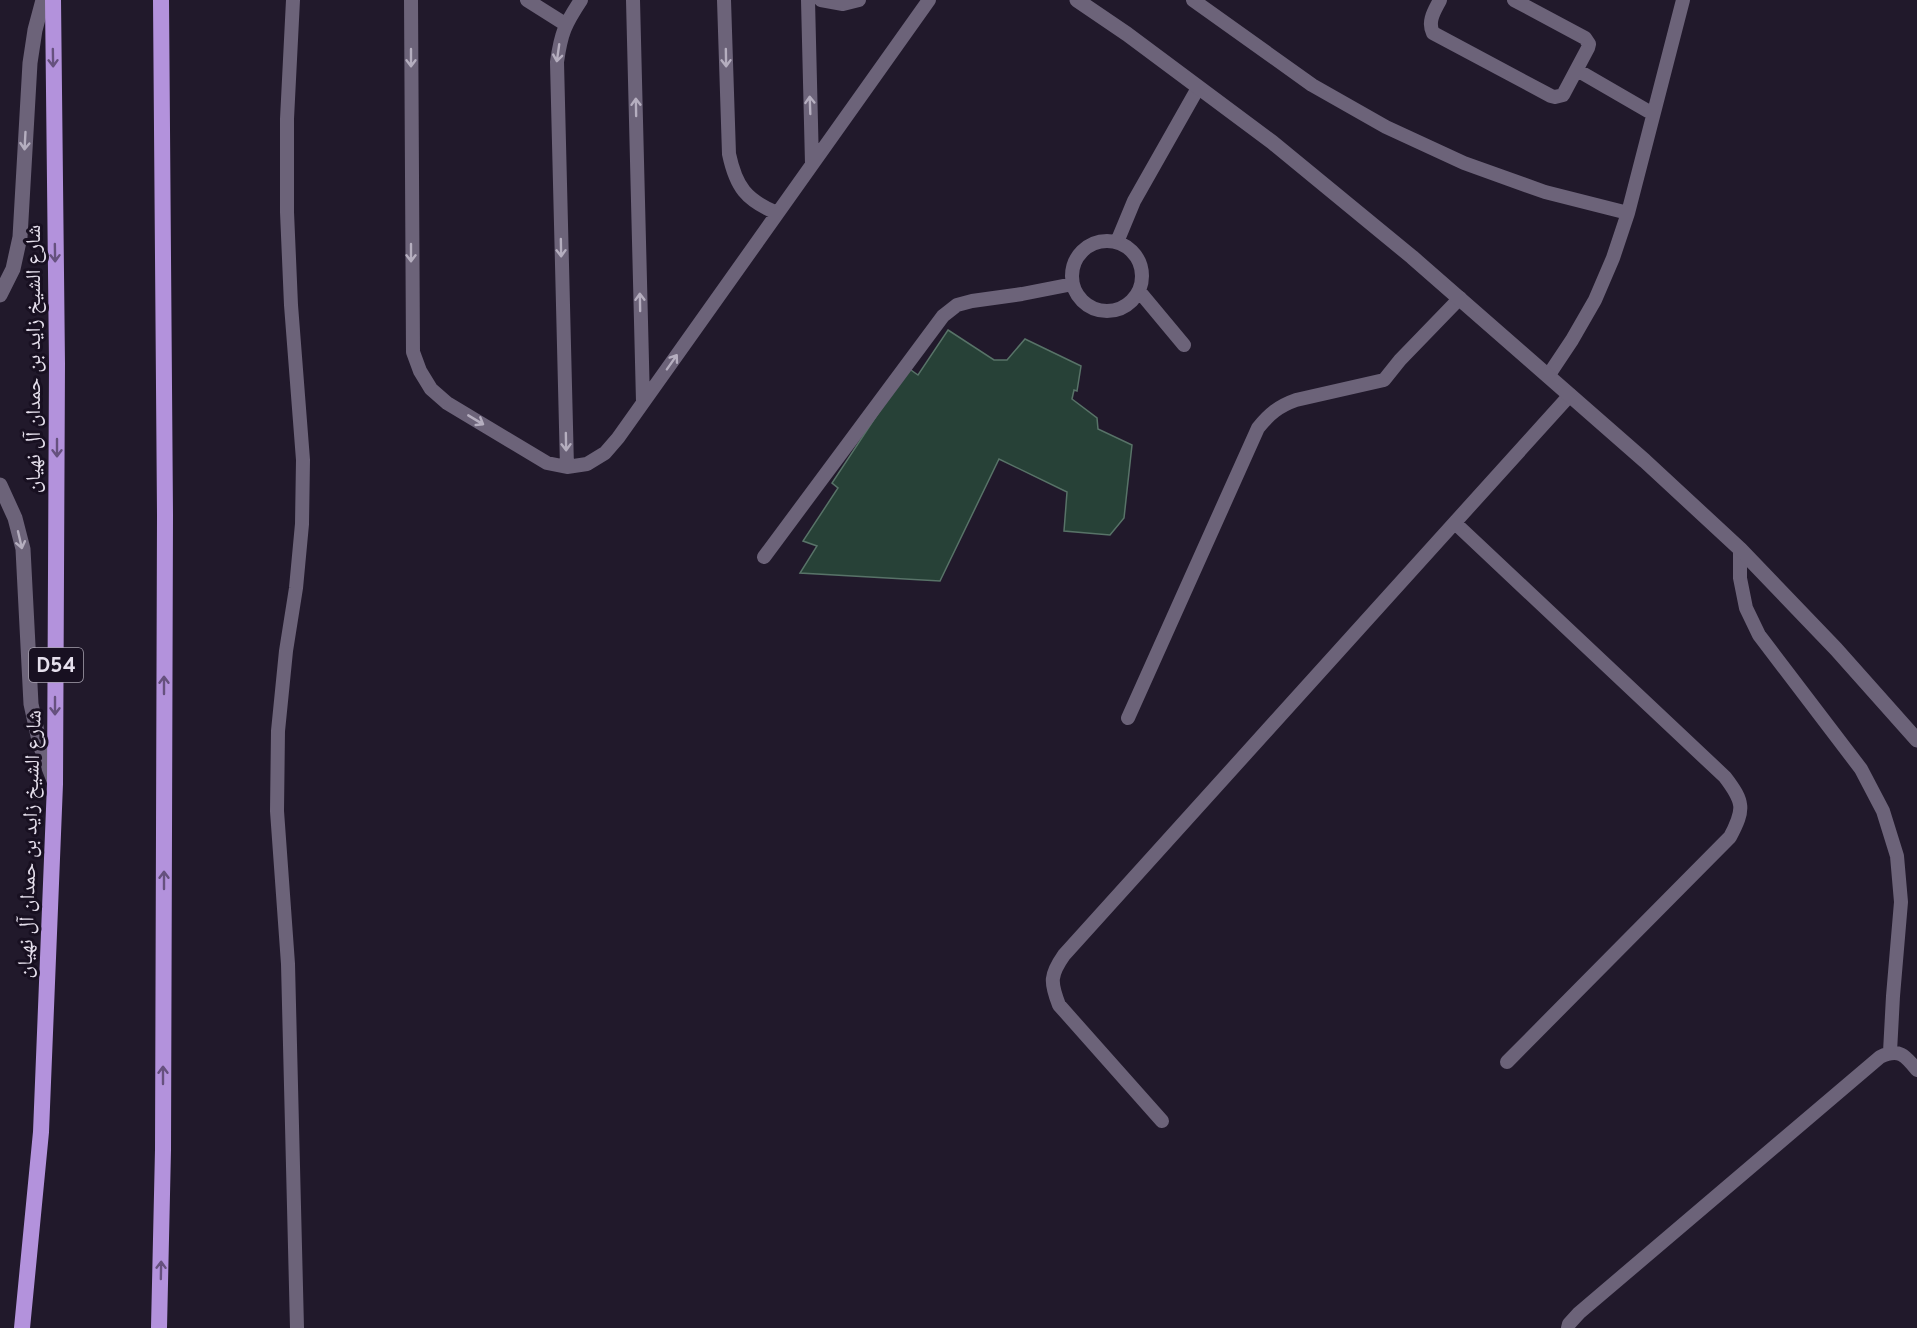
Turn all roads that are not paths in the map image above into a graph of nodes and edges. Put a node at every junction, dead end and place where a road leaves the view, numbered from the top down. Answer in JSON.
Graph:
{"nodes":[{"id":1,"x":43,"y":0,"type":"edge"},
{"id":2,"x":53,"y":0,"type":"edge"},
{"id":3,"x":160,"y":0,"type":"edge"},
{"id":4,"x":293,"y":0,"type":"edge"},
{"id":5,"x":411,"y":0,"type":"edge"},
{"id":6,"x":527,"y":0,"type":"edge"},
{"id":7,"x":581,"y":0,"type":"edge"},
{"id":8,"x":633,"y":0,"type":"edge"},
{"id":9,"x":724,"y":0,"type":"edge"},
{"id":10,"x":808,"y":0,"type":"edge"},
{"id":11,"x":821,"y":0,"type":"edge"},
{"id":12,"x":859,"y":0,"type":"edge"},
{"id":13,"x":929,"y":0,"type":"edge"},
{"id":14,"x":1077,"y":0,"type":"edge"},
{"id":15,"x":1193,"y":0,"type":"edge"},
{"id":16,"x":1440,"y":0,"type":"edge"},
{"id":17,"x":1514,"y":0,"type":"edge"},
{"id":18,"x":1683,"y":0,"type":"edge"},
{"id":19,"x":565,"y":24,"type":"junction"},
{"id":20,"x":1577,"y":70,"type":"junction"},
{"id":21,"x":1198,"y":88,"type":"junction"},
{"id":22,"x":1653,"y":114,"type":"junction"},
{"id":23,"x":812,"y":164,"type":"junction"},
{"id":24,"x":777,"y":213,"type":"junction"},
{"id":25,"x":1628,"y":213,"type":"junction"},
{"id":26,"x":1117,"y":242,"type":"junction"},
{"id":27,"x":1072,"y":284,"type":"junction"},
{"id":28,"x":1139,"y":291,"type":"junction"},
{"id":29,"x":0,"y":295,"type":"edge"},
{"id":30,"x":1460,"y":298,"type":"junction"},
{"id":31,"x":1184,"y":345,"type":"dead end"},
{"id":32,"x":1548,"y":376,"type":"junction"},
{"id":33,"x":1570,"y":395,"type":"junction"},
{"id":34,"x":643,"y":402,"type":"junction"},
{"id":35,"x":567,"y":467,"type":"junction"},
{"id":36,"x":0,"y":485,"type":"edge"},
{"id":37,"x":1455,"y":523,"type":"junction"},
{"id":38,"x":1740,"y":549,"type":"junction"},
{"id":39,"x":764,"y":557,"type":"dead end"},
{"id":40,"x":1128,"y":718,"type":"dead end"},
{"id":41,"x":1917,"y":740,"type":"edge"},
{"id":42,"x":55,"y":784,"type":"junction"},
{"id":43,"x":1890,"y":1052,"type":"junction"},
{"id":44,"x":1507,"y":1062,"type":"dead end"},
{"id":45,"x":1917,"y":1070,"type":"edge"},
{"id":46,"x":1162,"y":1121,"type":"dead end"},
{"id":47,"x":22,"y":1328,"type":"edge"},
{"id":48,"x":159,"y":1328,"type":"edge"},
{"id":49,"x":297,"y":1328,"type":"edge"},
{"id":50,"x":1568,"y":1328,"type":"edge"}],
"edges":[{"from":1,"to":29,"type":"street","one_way":true},
{"from":2,"to":42,"type":"highway","name":"شارع الشيخ زايد بن حمدان آل نهيان","number":"D54","one_way":true},
{"from":48,"to":3,"type":"highway","one_way":true},
{"from":4,"to":49,"type":"lane"},
{"from":5,"to":35,"type":"lane","one_way":true},
{"from":6,"to":19,"type":"lane"},
{"from":7,"to":19,"type":"lane"},
{"from":34,"to":8,"type":"lane","one_way":true},
{"from":9,"to":24,"type":"lane","one_way":true},
{"from":23,"to":10,"type":"lane","one_way":true},
{"from":11,"to":12,"type":"lane"},
{"from":13,"to":23,"type":"lane"},
{"from":14,"to":21,"type":"street"},
{"from":15,"to":25,"type":"lane"},
{"from":16,"to":20,"type":"lane"},
{"from":17,"to":20,"type":"lane"},
{"from":18,"to":22,"type":"lane"},
{"from":19,"to":35,"type":"lane","one_way":true},
{"from":20,"to":22,"type":"lane"},
{"from":21,"to":26,"type":"lane"},
{"from":21,"to":30,"type":"street"},
{"from":22,"to":25,"type":"lane"},
{"from":23,"to":24,"type":"lane"},
{"from":34,"to":24,"type":"lane","one_way":true},
{"from":25,"to":32,"type":"lane"},
{"from":26,"to":27,"type":"lane"},
{"from":26,"to":28,"type":"lane"},
{"from":27,"to":28,"type":"lane"},
{"from":27,"to":39,"type":"lane"},
{"from":28,"to":31,"type":"lane"},
{"from":30,"to":32,"type":"street"},
{"from":30,"to":40,"type":"lane"},
{"from":32,"to":33,"type":"street"},
{"from":33,"to":37,"type":"lane"},
{"from":33,"to":38,"type":"street"},
{"from":34,"to":35,"type":"lane"},
{"from":36,"to":42,"type":"street","one_way":true},
{"from":37,"to":44,"type":"lane"},
{"from":37,"to":46,"type":"lane"},
{"from":38,"to":41,"type":"street"},
{"from":38,"to":43,"type":"lane"},
{"from":42,"to":47,"type":"highway","name":"شارع الشيخ زايد بن حمدان آل نهيان","number":"D54"},
{"from":43,"to":45,"type":"lane"},
{"from":43,"to":50,"type":"lane"}]}
